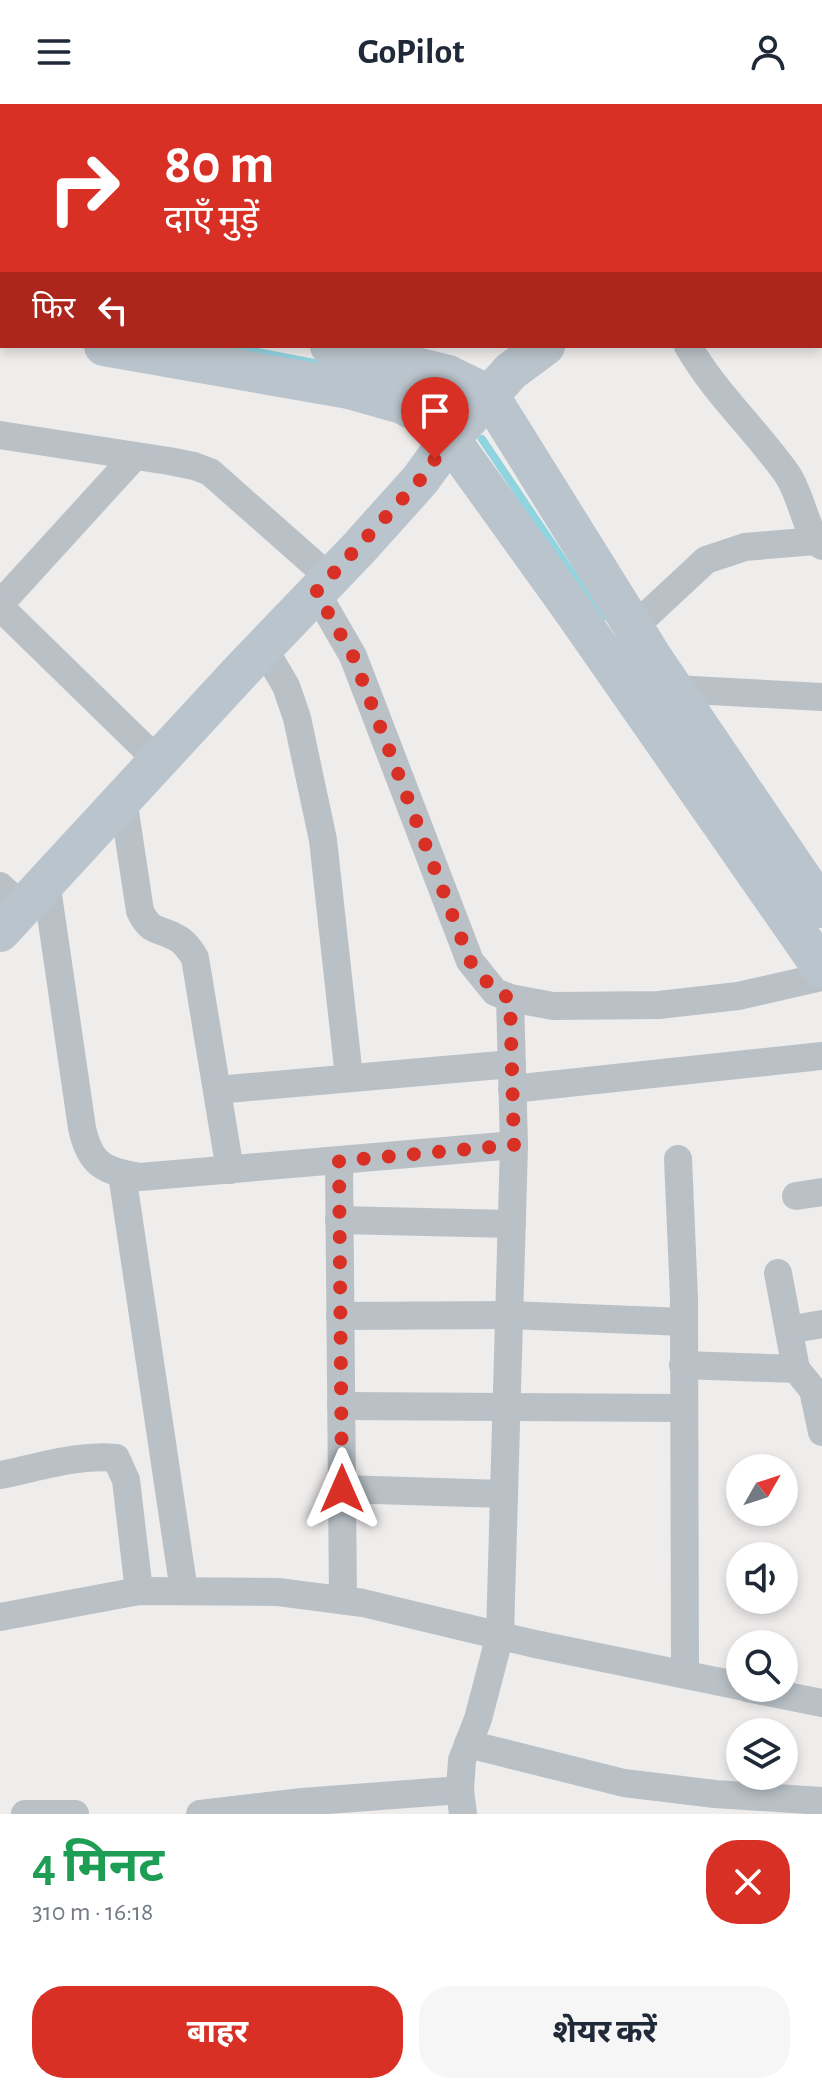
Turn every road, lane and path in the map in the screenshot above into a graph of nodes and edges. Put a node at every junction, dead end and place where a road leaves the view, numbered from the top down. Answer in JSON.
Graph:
{"nodes":[{"id":1,"x":115,"y":348,"type":"edge"},
{"id":2,"x":339,"y":348,"type":"edge"},
{"id":3,"x":542,"y":348,"type":"edge"},
{"id":4,"x":689,"y":348,"type":"edge"},
{"id":5,"x":507,"y":371,"type":"edge"},
{"id":6,"x":0,"y":435,"type":"edge"},
{"id":7,"x":450,"y":439,"type":"junction"},
{"id":8,"x":135,"y":456,"type":"junction"},
{"id":9,"x":819,"y":543,"type":"edge"},
{"id":10,"x":323,"y":585,"type":"junction"},
{"id":11,"x":0,"y":605,"type":"edge"},
{"id":12,"x":633,"y":628,"type":"junction"},
{"id":13,"x":263,"y":647,"type":"junction"},
{"id":14,"x":674,"y":689,"type":"junction"},
{"id":15,"x":822,"y":697,"type":"edge"},
{"id":16,"x":158,"y":761,"type":"junction"},
{"id":17,"x":123,"y":799,"type":"junction"},
{"id":18,"x":17,"y":902,"type":"edge"},
{"id":19,"x":822,"y":908,"type":"edge"},
{"id":20,"x":822,"y":968,"type":"edge"},
{"id":21,"x":822,"y":977,"type":"edge"},
{"id":22,"x":510,"y":998,"type":"junction"},
{"id":23,"x":822,"y":1056,"type":"edge"},
{"id":24,"x":512,"y":1076,"type":"junction"},
{"id":25,"x":349,"y":1077,"type":"junction"},
{"id":26,"x":217,"y":1090,"type":"junction"},
{"id":27,"x":514,"y":1145,"type":"junction"},
{"id":28,"x":678,"y":1159,"type":"dead end"},
{"id":29,"x":339,"y":1161,"type":"junction"},
{"id":30,"x":230,"y":1170,"type":"junction"},
{"id":31,"x":122,"y":1174,"type":"junction"},
{"id":32,"x":339,"y":1220,"type":"junction"},
{"id":33,"x":512,"y":1224,"type":"junction"},
{"id":34,"x":778,"y":1273,"type":"dead end"},
{"id":35,"x":509,"y":1315,"type":"junction"},
{"id":36,"x":340,"y":1316,"type":"junction"},
{"id":37,"x":684,"y":1322,"type":"junction"},
{"id":38,"x":822,"y":1324,"type":"edge"},
{"id":39,"x":789,"y":1330,"type":"junction"},
{"id":40,"x":683,"y":1365,"type":"junction"},
{"id":41,"x":810,"y":1383,"type":"edge"},
{"id":42,"x":341,"y":1406,"type":"junction"},
{"id":43,"x":506,"y":1407,"type":"junction"},
{"id":44,"x":684,"y":1408,"type":"junction"},
{"id":45,"x":822,"y":1432,"type":"edge"},
{"id":46,"x":0,"y":1475,"type":"edge"},
{"id":47,"x":342,"y":1489,"type":"junction"},
{"id":48,"x":504,"y":1494,"type":"junction"},
{"id":49,"x":139,"y":1591,"type":"junction"},
{"id":50,"x":184,"y":1591,"type":"junction"},
{"id":51,"x":343,"y":1600,"type":"junction"},
{"id":52,"x":0,"y":1617,"type":"edge"},
{"id":53,"x":500,"y":1635,"type":"junction"},
{"id":54,"x":685,"y":1674,"type":"junction"},
{"id":55,"x":726,"y":1683,"type":"edge"},
{"id":56,"x":798,"y":1698,"type":"edge"},
{"id":57,"x":822,"y":1703,"type":"edge"},
{"id":58,"x":468,"y":1744,"type":"junction"},
{"id":59,"x":822,"y":1801,"type":"edge"},
{"id":60,"x":461,"y":1802,"type":"edge"},
{"id":61,"x":25,"y":1814,"type":"edge"},
{"id":62,"x":75,"y":1814,"type":"edge"},
{"id":63,"x":200,"y":1814,"type":"edge"}],
"edges":[{"from":1,"to":7,"type":"street"},
{"from":2,"to":5,"type":"street"},
{"from":3,"to":5,"type":"street"},
{"from":4,"to":9,"type":"street"},
{"from":5,"to":7,"type":"street"},
{"from":5,"to":12,"type":"street"},
{"from":6,"to":8,"type":"street"},
{"from":7,"to":10,"type":"street"},
{"from":7,"to":20,"type":"street"},
{"from":8,"to":10,"type":"street"},
{"from":8,"to":11,"type":"street"},
{"from":9,"to":12,"type":"street"},
{"from":10,"to":13,"type":"street"},
{"from":10,"to":22,"type":"street"},
{"from":11,"to":16,"type":"street"},
{"from":12,"to":14,"type":"street"},
{"from":13,"to":16,"type":"street"},
{"from":13,"to":25,"type":"street"},
{"from":14,"to":15,"type":"street"},
{"from":14,"to":19,"type":"street"},
{"from":16,"to":17,"type":"street"},
{"from":17,"to":18,"type":"street"},
{"from":17,"to":26,"type":"street"},
{"from":18,"to":31,"type":"street"},
{"from":21,"to":22,"type":"street"},
{"from":22,"to":24,"type":"street"},
{"from":23,"to":24,"type":"street"},
{"from":24,"to":25,"type":"street"},
{"from":24,"to":27,"type":"street"},
{"from":25,"to":26,"type":"street"},
{"from":26,"to":30,"type":"street"},
{"from":27,"to":29,"type":"street"},
{"from":27,"to":33,"type":"street"},
{"from":28,"to":37,"type":"street"},
{"from":29,"to":30,"type":"street"},
{"from":29,"to":32,"type":"street"},
{"from":30,"to":31,"type":"street"},
{"from":31,"to":50,"type":"street"},
{"from":32,"to":33,"type":"street"},
{"from":32,"to":36,"type":"street"},
{"from":33,"to":35,"type":"street"},
{"from":34,"to":39,"type":"street"},
{"from":35,"to":36,"type":"street"},
{"from":35,"to":37,"type":"street"},
{"from":35,"to":43,"type":"street"},
{"from":36,"to":42,"type":"street"},
{"from":37,"to":40,"type":"street"},
{"from":38,"to":39,"type":"street"},
{"from":39,"to":41,"type":"street"},
{"from":40,"to":41,"type":"street"},
{"from":40,"to":44,"type":"street"},
{"from":41,"to":45,"type":"street"},
{"from":42,"to":43,"type":"street"},
{"from":42,"to":47,"type":"street"},
{"from":43,"to":44,"type":"street"},
{"from":43,"to":48,"type":"street"},
{"from":44,"to":54,"type":"street"},
{"from":46,"to":49,"type":"street"},
{"from":47,"to":48,"type":"street"},
{"from":47,"to":51,"type":"street"},
{"from":48,"to":53,"type":"street"},
{"from":49,"to":50,"type":"street"},
{"from":49,"to":52,"type":"street"},
{"from":50,"to":51,"type":"street"},
{"from":51,"to":53,"type":"street"},
{"from":53,"to":54,"type":"street"},
{"from":53,"to":58,"type":"street"},
{"from":54,"to":55,"type":"street"},
{"from":56,"to":57,"type":"street"},
{"from":58,"to":59,"type":"street"},
{"from":58,"to":60,"type":"street"},
{"from":60,"to":63,"type":"street"},
{"from":61,"to":62,"type":"street"}]}
